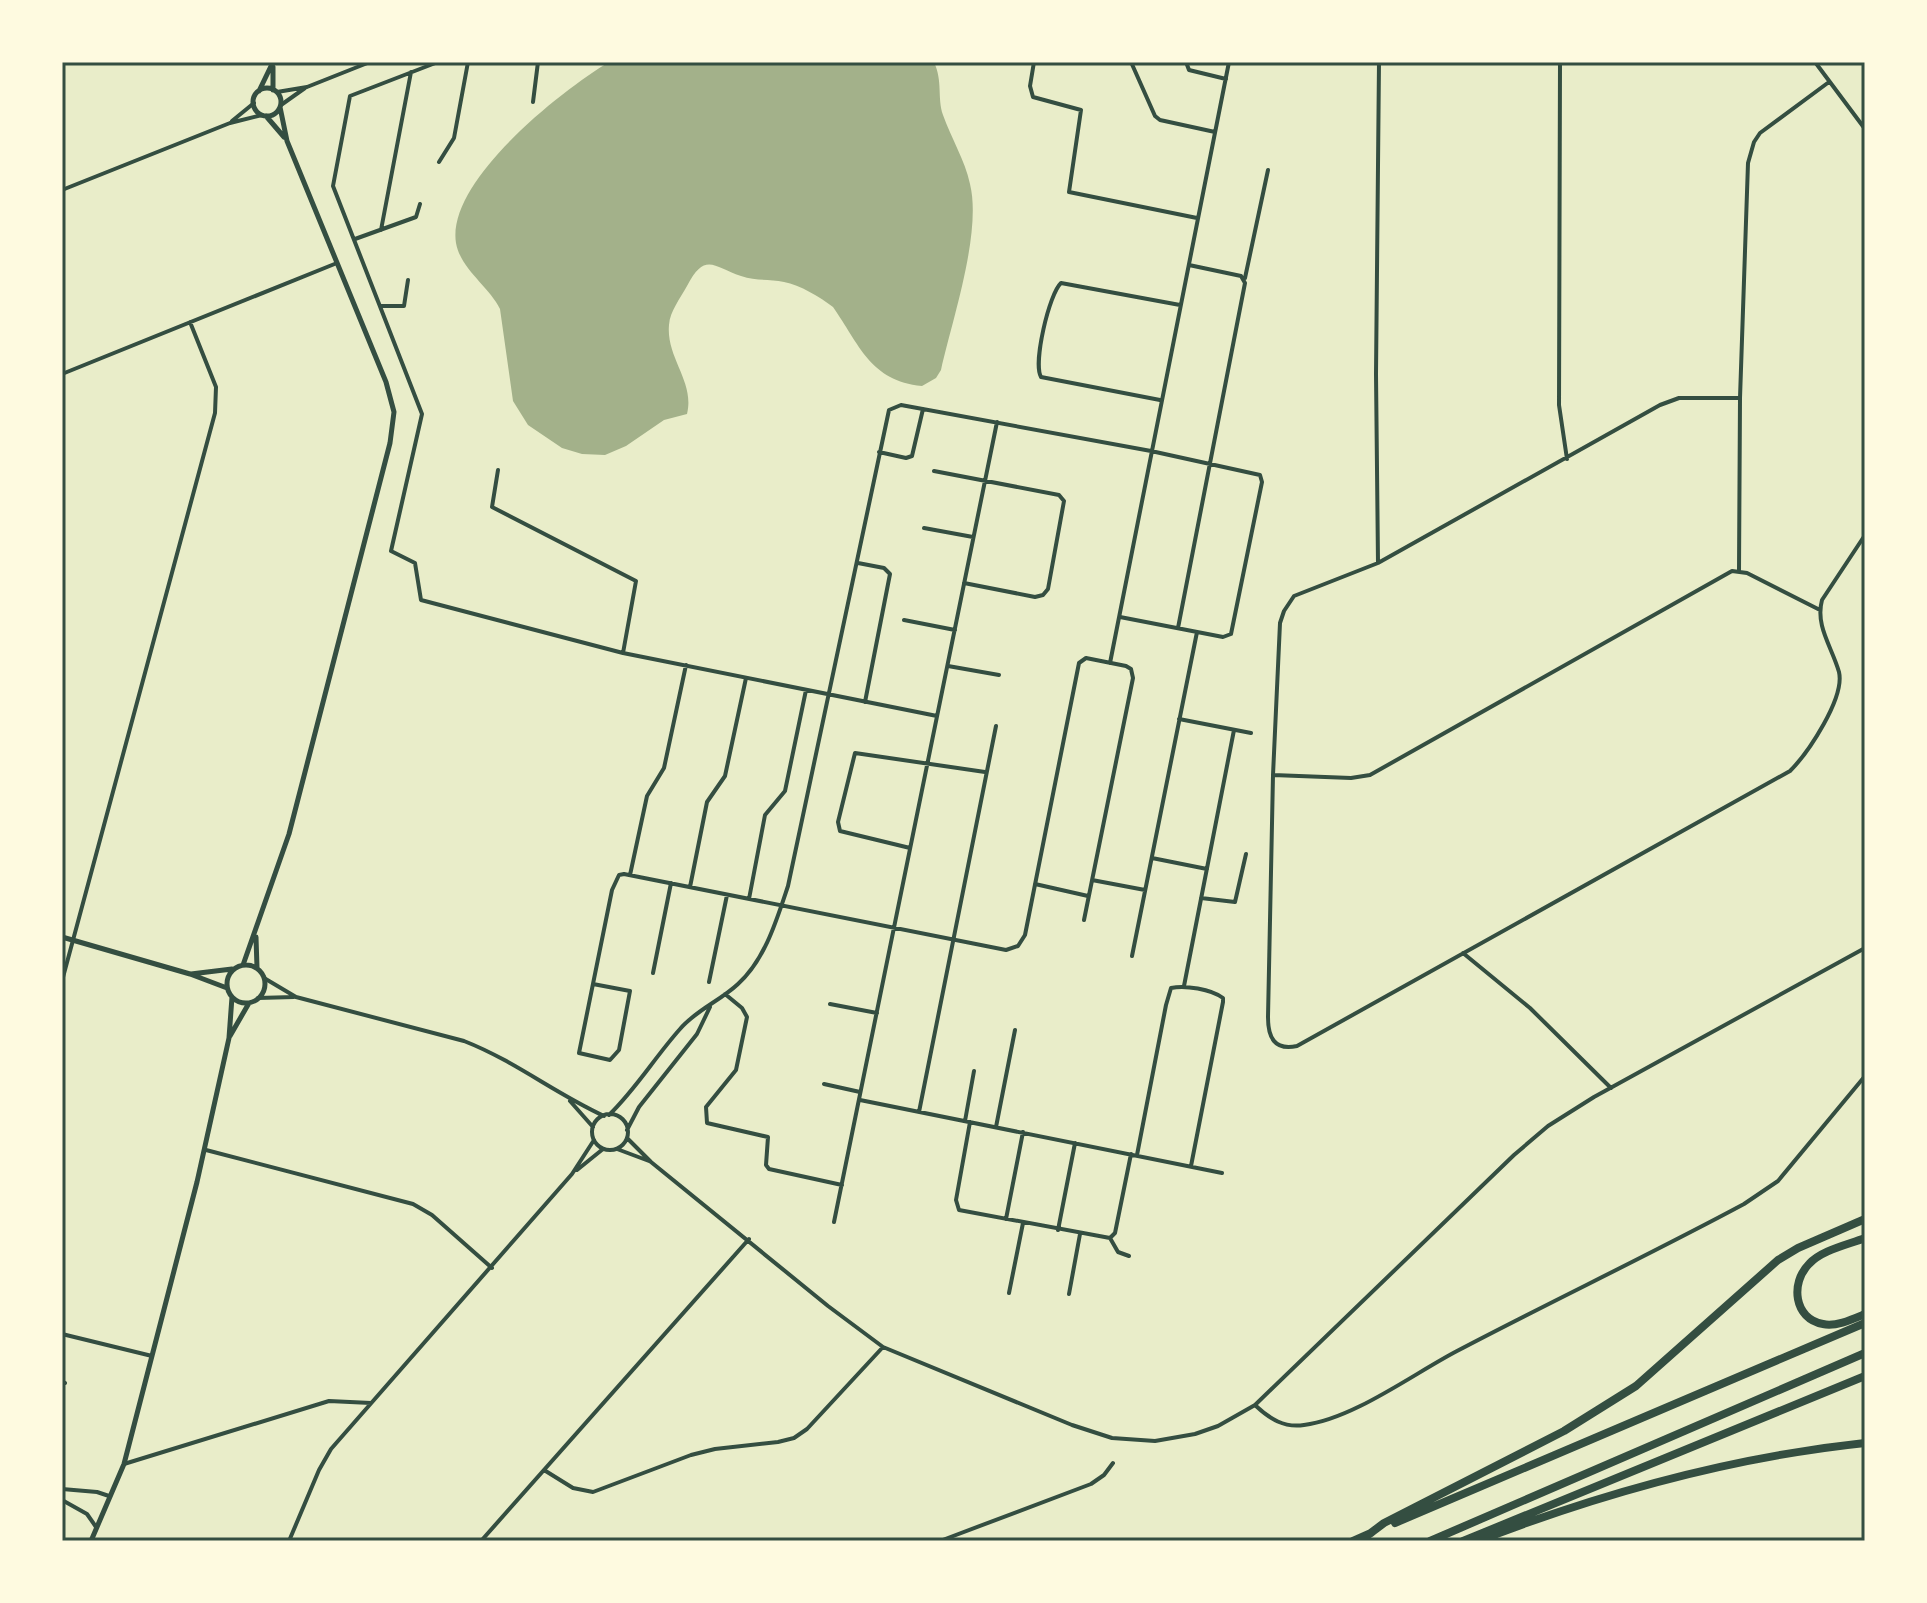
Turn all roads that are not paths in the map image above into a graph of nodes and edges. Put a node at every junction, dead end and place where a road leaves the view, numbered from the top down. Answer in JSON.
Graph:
{"nodes":[{"id":1,"x":273,"y":62,"type":"edge"},
{"id":2,"x":370,"y":62,"type":"edge"},
{"id":3,"x":438,"y":62,"type":"edge"},
{"id":4,"x":468,"y":62,"type":"edge"},
{"id":5,"x":538,"y":62,"type":"edge"},
{"id":6,"x":1034,"y":62,"type":"edge"},
{"id":7,"x":1131,"y":62,"type":"edge"},
{"id":8,"x":1186,"y":62,"type":"edge"},
{"id":9,"x":1229,"y":62,"type":"edge"},
{"id":10,"x":1379,"y":62,"type":"edge"},
{"id":11,"x":1560,"y":62,"type":"edge"},
{"id":12,"x":1815,"y":62,"type":"edge"},
{"id":13,"x":411,"y":72,"type":"junction"},
{"id":14,"x":1226,"y":79,"type":"junction"},
{"id":15,"x":1829,"y":82,"type":"junction"},
{"id":16,"x":307,"y":87,"type":"junction"},
{"id":17,"x":275,"y":91,"type":"junction"},
{"id":18,"x":258,"y":92,"type":"junction"},
{"id":19,"x":533,"y":102,"type":"dead end"},
{"id":20,"x":254,"y":103,"type":"junction"},
{"id":21,"x":280,"y":106,"type":"junction"},
{"id":22,"x":264,"y":115,"type":"junction"},
{"id":23,"x":230,"y":123,"type":"junction"},
{"id":24,"x":1865,"y":129,"type":"edge"},
{"id":25,"x":1215,"y":132,"type":"junction"},
{"id":26,"x":287,"y":141,"type":"junction"},
{"id":27,"x":439,"y":162,"type":"dead end"},
{"id":28,"x":1268,"y":170,"type":"dead end"},
{"id":29,"x":62,"y":190,"type":"edge"},
{"id":30,"x":420,"y":204,"type":"dead end"},
{"id":31,"x":1197,"y":218,"type":"junction"},
{"id":32,"x":381,"y":230,"type":"junction"},
{"id":33,"x":355,"y":239,"type":"junction"},
{"id":34,"x":337,"y":263,"type":"junction"},
{"id":35,"x":1188,"y":265,"type":"junction"},
{"id":36,"x":408,"y":280,"type":"dead end"},
{"id":37,"x":1244,"y":280,"type":"junction"},
{"id":38,"x":1180,"y":305,"type":"junction"},
{"id":39,"x":381,"y":306,"type":"junction"},
{"id":40,"x":190,"y":322,"type":"junction"},
{"id":41,"x":62,"y":374,"type":"edge"},
{"id":42,"x":1740,"y":398,"type":"junction"},
{"id":43,"x":1161,"y":400,"type":"junction"},
{"id":44,"x":923,"y":409,"type":"junction"},
{"id":45,"x":997,"y":422,"type":"junction"},
{"id":46,"x":1151,"y":451,"type":"junction"},
{"id":47,"x":879,"y":452,"type":"junction"},
{"id":48,"x":1567,"y":459,"type":"junction"},
{"id":49,"x":1210,"y":463,"type":"junction"},
{"id":50,"x":498,"y":470,"type":"dead end"},
{"id":51,"x":934,"y":471,"type":"dead end"},
{"id":52,"x":985,"y":481,"type":"junction"},
{"id":53,"x":924,"y":528,"type":"dead end"},
{"id":54,"x":1865,"y":535,"type":"edge"},
{"id":55,"x":974,"y":537,"type":"junction"},
{"id":56,"x":858,"y":563,"type":"junction"},
{"id":57,"x":1378,"y":563,"type":"junction"},
{"id":58,"x":1739,"y":570,"type":"junction"},
{"id":59,"x":964,"y":583,"type":"junction"},
{"id":60,"x":1820,"y":610,"type":"junction"},
{"id":61,"x":1120,"y":617,"type":"junction"},
{"id":62,"x":904,"y":620,"type":"dead end"},
{"id":63,"x":1178,"y":628,"type":"junction"},
{"id":64,"x":955,"y":630,"type":"junction"},
{"id":65,"x":1197,"y":632,"type":"junction"},
{"id":66,"x":623,"y":653,"type":"junction"},
{"id":67,"x":1110,"y":663,"type":"junction"},
{"id":68,"x":686,"y":665,"type":"junction"},
{"id":69,"x":948,"y":666,"type":"junction"},
{"id":70,"x":999,"y":675,"type":"dead end"},
{"id":71,"x":746,"y":678,"type":"junction"},
{"id":72,"x":806,"y":690,"type":"junction"},
{"id":73,"x":829,"y":694,"type":"junction"},
{"id":74,"x":865,"y":702,"type":"junction"},
{"id":75,"x":937,"y":716,"type":"junction"},
{"id":76,"x":1179,"y":719,"type":"junction"},
{"id":77,"x":996,"y":726,"type":"dead end"},
{"id":78,"x":1234,"y":730,"type":"junction"},
{"id":79,"x":1251,"y":733,"type":"dead end"},
{"id":80,"x":927,"y":764,"type":"junction"},
{"id":81,"x":985,"y":772,"type":"junction"},
{"id":82,"x":1273,"y":775,"type":"junction"},
{"id":83,"x":910,"y":848,"type":"junction"},
{"id":84,"x":1246,"y":854,"type":"dead end"},
{"id":85,"x":1152,"y":858,"type":"junction"},
{"id":86,"x":1207,"y":869,"type":"junction"},
{"id":87,"x":630,"y":875,"type":"junction"},
{"id":88,"x":1092,"y":879,"type":"junction"},
{"id":89,"x":671,"y":883,"type":"junction"},
{"id":90,"x":1035,"y":884,"type":"junction"},
{"id":91,"x":690,"y":887,"type":"junction"},
{"id":92,"x":1145,"y":890,"type":"junction"},
{"id":93,"x":727,"y":895,"type":"junction"},
{"id":94,"x":1088,"y":896,"type":"junction"},
{"id":95,"x":1201,"y":898,"type":"junction"},
{"id":96,"x":749,"y":899,"type":"junction"},
{"id":97,"x":781,"y":906,"type":"junction"},
{"id":98,"x":1084,"y":920,"type":"dead end"},
{"id":99,"x":894,"y":928,"type":"junction"},
{"id":100,"x":256,"y":932,"type":"junction"},
{"id":101,"x":62,"y":937,"type":"edge"},
{"id":102,"x":952,"y":939,"type":"junction"},
{"id":103,"x":72,"y":941,"type":"junction"},
{"id":104,"x":1865,"y":948,"type":"edge"},
{"id":105,"x":1463,"y":953,"type":"junction"},
{"id":106,"x":1132,"y":956,"type":"dead end"},
{"id":107,"x":243,"y":965,"type":"junction"},
{"id":108,"x":234,"y":968,"type":"junction"},
{"id":109,"x":257,"y":968,"type":"junction"},
{"id":110,"x":653,"y":973,"type":"dead end"},
{"id":111,"x":190,"y":974,"type":"junction"},
{"id":112,"x":264,"y":978,"type":"junction"},
{"id":113,"x":62,"y":981,"type":"edge"},
{"id":114,"x":709,"y":982,"type":"dead end"},
{"id":115,"x":593,"y":984,"type":"junction"},
{"id":116,"x":1184,"y":987,"type":"junction"},
{"id":117,"x":227,"y":988,"type":"junction"},
{"id":118,"x":725,"y":994,"type":"junction"},
{"id":119,"x":232,"y":997,"type":"junction"},
{"id":120,"x":296,"y":997,"type":"junction"},
{"id":121,"x":258,"y":998,"type":"junction"},
{"id":122,"x":250,"y":1003,"type":"junction"},
{"id":123,"x":830,"y":1004,"type":"dead end"},
{"id":124,"x":711,"y":1005,"type":"junction"},
{"id":125,"x":877,"y":1013,"type":"junction"},
{"id":126,"x":1015,"y":1030,"type":"dead end"},
{"id":127,"x":229,"y":1038,"type":"junction"},
{"id":128,"x":974,"y":1071,"type":"dead end"},
{"id":129,"x":1865,"y":1076,"type":"edge"},
{"id":130,"x":824,"y":1084,"type":"dead end"},
{"id":131,"x":1611,"y":1088,"type":"junction"},
{"id":132,"x":860,"y":1092,"type":"junction"},
{"id":133,"x":568,"y":1099,"type":"junction"},
{"id":134,"x":859,"y":1099,"type":"junction"},
{"id":135,"x":919,"y":1112,"type":"junction"},
{"id":136,"x":606,"y":1115,"type":"junction"},
{"id":137,"x":968,"y":1121,"type":"junction"},
{"id":138,"x":593,"y":1127,"type":"junction"},
{"id":139,"x":996,"y":1127,"type":"junction"},
{"id":140,"x":627,"y":1130,"type":"junction"},
{"id":141,"x":1023,"y":1132,"type":"junction"},
{"id":142,"x":627,"y":1138,"type":"junction"},
{"id":143,"x":594,"y":1140,"type":"junction"},
{"id":144,"x":1075,"y":1143,"type":"junction"},
{"id":145,"x":603,"y":1149,"type":"junction"},
{"id":146,"x":617,"y":1149,"type":"junction"},
{"id":147,"x":206,"y":1150,"type":"junction"},
{"id":148,"x":1134,"y":1155,"type":"junction"},
{"id":149,"x":651,"y":1162,"type":"junction"},
{"id":150,"x":1191,"y":1166,"type":"junction"},
{"id":151,"x":1222,"y":1173,"type":"dead end"},
{"id":152,"x":572,"y":1174,"type":"junction"},
{"id":153,"x":842,"y":1185,"type":"junction"},
{"id":154,"x":1006,"y":1219,"type":"junction"},
{"id":155,"x":1865,"y":1219,"type":"edge"},
{"id":156,"x":834,"y":1222,"type":"dead end"},
{"id":157,"x":1023,"y":1223,"type":"junction"},
{"id":158,"x":1058,"y":1230,"type":"junction"},
{"id":159,"x":1080,"y":1234,"type":"junction"},
{"id":160,"x":1110,"y":1238,"type":"junction"},
{"id":161,"x":1865,"y":1238,"type":"edge"},
{"id":162,"x":749,"y":1239,"type":"junction"},
{"id":163,"x":1129,"y":1256,"type":"dead end"},
{"id":164,"x":492,"y":1268,"type":"junction"},
{"id":165,"x":1009,"y":1293,"type":"dead end"},
{"id":166,"x":1069,"y":1294,"type":"dead end"},
{"id":167,"x":1865,"y":1314,"type":"edge"},
{"id":168,"x":1865,"y":1323,"type":"edge"},
{"id":169,"x":62,"y":1334,"type":"edge"},
{"id":170,"x":883,"y":1347,"type":"junction"},
{"id":171,"x":1865,"y":1353,"type":"edge"},
{"id":172,"x":152,"y":1356,"type":"junction"},
{"id":173,"x":1865,"y":1376,"type":"edge"},
{"id":174,"x":371,"y":1403,"type":"junction"},
{"id":175,"x":1255,"y":1405,"type":"junction"},
{"id":176,"x":1865,"y":1443,"type":"edge"},
{"id":177,"x":1113,"y":1463,"type":"dead end"},
{"id":178,"x":124,"y":1464,"type":"junction"},
{"id":179,"x":544,"y":1470,"type":"junction"},
{"id":180,"x":62,"y":1489,"type":"edge"},
{"id":181,"x":109,"y":1496,"type":"junction"},
{"id":182,"x":62,"y":1500,"type":"edge"},
{"id":183,"x":96,"y":1527,"type":"junction"},
{"id":184,"x":1368,"y":1535,"type":"junction"},
{"id":185,"x":91,"y":1541,"type":"edge"},
{"id":186,"x":289,"y":1541,"type":"edge"},
{"id":187,"x":481,"y":1541,"type":"edge"},
{"id":188,"x":940,"y":1541,"type":"edge"},
{"id":189,"x":1353,"y":1541,"type":"edge"},
{"id":190,"x":1430,"y":1541,"type":"edge"},
{"id":191,"x":1463,"y":1541,"type":"edge"},
{"id":192,"x":1478,"y":1541,"type":"edge"}],
"edges":[{"from":1,"to":17,"type":"street"},
{"from":1,"to":18,"type":"street"},
{"from":2,"to":16,"type":"street"},
{"from":3,"to":13,"type":"street"},
{"from":4,"to":27,"type":"street"},
{"from":5,"to":19,"type":"street"},
{"from":6,"to":31,"type":"street"},
{"from":7,"to":25,"type":"street"},
{"from":8,"to":14,"type":"street"},
{"from":9,"to":14,"type":"street"},
{"from":10,"to":57,"type":"street"},
{"from":11,"to":48,"type":"street"},
{"from":12,"to":15,"type":"street"},
{"from":13,"to":32,"type":"street"},
{"from":13,"to":33,"type":"street"},
{"from":14,"to":25,"type":"street"},
{"from":15,"to":24,"type":"street"},
{"from":15,"to":42,"type":"street"},
{"from":16,"to":17,"type":"street"},
{"from":16,"to":21,"type":"street"},
{"from":17,"to":18,"type":"street"},
{"from":17,"to":21,"type":"street"},
{"from":18,"to":20,"type":"street"},
{"from":20,"to":22,"type":"street"},
{"from":20,"to":23,"type":"street"},
{"from":21,"to":22,"type":"street"},
{"from":21,"to":26,"type":"street"},
{"from":22,"to":23,"type":"street"},
{"from":22,"to":26,"type":"street"},
{"from":23,"to":29,"type":"street"},
{"from":25,"to":31,"type":"street"},
{"from":26,"to":34,"type":"street"},
{"from":28,"to":37,"type":"street"},
{"from":30,"to":32,"type":"street"},
{"from":31,"to":35,"type":"street"},
{"from":32,"to":33,"type":"street"},
{"from":33,"to":39,"type":"street"},
{"from":34,"to":40,"type":"street"},
{"from":34,"to":100,"type":"street"},
{"from":35,"to":37,"type":"street"},
{"from":35,"to":38,"type":"street"},
{"from":36,"to":39,"type":"street"},
{"from":37,"to":49,"type":"street"},
{"from":38,"to":43,"type":"street"},
{"from":38,"to":43,"type":"street"},
{"from":39,"to":66,"type":"street"},
{"from":40,"to":41,"type":"street"},
{"from":40,"to":103,"type":"street"},
{"from":42,"to":48,"type":"street"},
{"from":42,"to":58,"type":"street"},
{"from":43,"to":46,"type":"street"},
{"from":44,"to":45,"type":"street"},
{"from":44,"to":47,"type":"street"},
{"from":44,"to":47,"type":"street"},
{"from":45,"to":46,"type":"street"},
{"from":45,"to":52,"type":"street"},
{"from":46,"to":49,"type":"street"},
{"from":46,"to":61,"type":"street"},
{"from":47,"to":56,"type":"street"},
{"from":48,"to":57,"type":"street"},
{"from":49,"to":63,"type":"street"},
{"from":49,"to":65,"type":"street"},
{"from":50,"to":66,"type":"street"},
{"from":51,"to":52,"type":"street"},
{"from":52,"to":55,"type":"street"},
{"from":52,"to":59,"type":"street"},
{"from":53,"to":55,"type":"street"},
{"from":54,"to":60,"type":"street"},
{"from":55,"to":59,"type":"street"},
{"from":56,"to":73,"type":"street"},
{"from":56,"to":74,"type":"street"},
{"from":57,"to":82,"type":"street"},
{"from":58,"to":60,"type":"street"},
{"from":58,"to":82,"type":"street"},
{"from":59,"to":64,"type":"street"},
{"from":60,"to":105,"type":"street"},
{"from":61,"to":63,"type":"street"},
{"from":61,"to":67,"type":"street"},
{"from":62,"to":64,"type":"street"},
{"from":63,"to":65,"type":"street"},
{"from":64,"to":69,"type":"street"},
{"from":65,"to":76,"type":"street"},
{"from":66,"to":68,"type":"street"},
{"from":67,"to":88,"type":"street"},
{"from":67,"to":90,"type":"street"},
{"from":68,"to":71,"type":"street"},
{"from":68,"to":87,"type":"street"},
{"from":69,"to":70,"type":"street"},
{"from":69,"to":75,"type":"street"},
{"from":71,"to":72,"type":"street"},
{"from":71,"to":91,"type":"street"},
{"from":72,"to":73,"type":"street"},
{"from":72,"to":96,"type":"street"},
{"from":73,"to":74,"type":"street"},
{"from":73,"to":97,"type":"street"},
{"from":74,"to":75,"type":"street"},
{"from":75,"to":80,"type":"street"},
{"from":76,"to":78,"type":"street"},
{"from":76,"to":85,"type":"street"},
{"from":77,"to":81,"type":"street"},
{"from":78,"to":79,"type":"street"},
{"from":78,"to":86,"type":"street"},
{"from":80,"to":81,"type":"street"},
{"from":80,"to":83,"type":"street"},
{"from":80,"to":83,"type":"street"},
{"from":81,"to":102,"type":"street"},
{"from":82,"to":105,"type":"street"},
{"from":83,"to":99,"type":"street"},
{"from":84,"to":95,"type":"street"},
{"from":85,"to":86,"type":"street"},
{"from":85,"to":92,"type":"street"},
{"from":86,"to":95,"type":"street"},
{"from":87,"to":89,"type":"street"},
{"from":87,"to":115,"type":"street"},
{"from":88,"to":92,"type":"street"},
{"from":88,"to":94,"type":"street"},
{"from":89,"to":91,"type":"street"},
{"from":89,"to":110,"type":"street"},
{"from":90,"to":94,"type":"street"},
{"from":90,"to":102,"type":"street"},
{"from":91,"to":93,"type":"street"},
{"from":92,"to":106,"type":"street"},
{"from":93,"to":96,"type":"street"},
{"from":93,"to":114,"type":"street"},
{"from":94,"to":98,"type":"street"},
{"from":95,"to":116,"type":"street"},
{"from":96,"to":97,"type":"street"},
{"from":97,"to":99,"type":"street"},
{"from":97,"to":118,"type":"street"},
{"from":99,"to":102,"type":"street"},
{"from":99,"to":125,"type":"street"},
{"from":100,"to":107,"type":"street"},
{"from":100,"to":109,"type":"street"},
{"from":101,"to":103,"type":"street"},
{"from":102,"to":135,"type":"street"},
{"from":103,"to":111,"type":"street"},
{"from":103,"to":113,"type":"street"},
{"from":104,"to":131,"type":"street"},
{"from":105,"to":131,"type":"street"},
{"from":107,"to":108,"type":"street"},
{"from":107,"to":109,"type":"street"},
{"from":108,"to":111,"type":"street"},
{"from":108,"to":117,"type":"street"},
{"from":109,"to":112,"type":"street"},
{"from":111,"to":117,"type":"street"},
{"from":112,"to":120,"type":"street"},
{"from":112,"to":121,"type":"street"},
{"from":115,"to":115,"type":"street"},
{"from":116,"to":148,"type":"street"},
{"from":116,"to":150,"type":"street"},
{"from":117,"to":119,"type":"street"},
{"from":118,"to":124,"type":"street"},
{"from":118,"to":153,"type":"street"},
{"from":119,"to":122,"type":"street"},
{"from":119,"to":127,"type":"street"},
{"from":120,"to":121,"type":"street"},
{"from":120,"to":133,"type":"street"},
{"from":121,"to":122,"type":"street"},
{"from":122,"to":127,"type":"street"},
{"from":123,"to":125,"type":"street"},
{"from":124,"to":136,"type":"street"},
{"from":124,"to":140,"type":"street"},
{"from":125,"to":132,"type":"street"},
{"from":126,"to":139,"type":"street"},
{"from":127,"to":147,"type":"street"},
{"from":128,"to":137,"type":"street"},
{"from":129,"to":175,"type":"street"},
{"from":130,"to":132,"type":"street"},
{"from":131,"to":175,"type":"street"},
{"from":132,"to":134,"type":"street"},
{"from":133,"to":136,"type":"street"},
{"from":133,"to":138,"type":"street"},
{"from":134,"to":135,"type":"street"},
{"from":134,"to":153,"type":"street"},
{"from":135,"to":137,"type":"street"},
{"from":136,"to":138,"type":"street"},
{"from":136,"to":140,"type":"street"},
{"from":137,"to":139,"type":"street"},
{"from":137,"to":154,"type":"street"},
{"from":138,"to":143,"type":"street"},
{"from":139,"to":141,"type":"street"},
{"from":140,"to":142,"type":"street"},
{"from":141,"to":144,"type":"street"},
{"from":141,"to":154,"type":"street"},
{"from":142,"to":146,"type":"street"},
{"from":142,"to":149,"type":"street"},
{"from":143,"to":145,"type":"street"},
{"from":143,"to":152,"type":"street"},
{"from":144,"to":148,"type":"street"},
{"from":144,"to":158,"type":"street"},
{"from":145,"to":146,"type":"street"},
{"from":145,"to":152,"type":"street"},
{"from":146,"to":149,"type":"street"},
{"from":147,"to":164,"type":"street"},
{"from":147,"to":172,"type":"street"},
{"from":148,"to":150,"type":"street"},
{"from":148,"to":160,"type":"street"},
{"from":149,"to":162,"type":"street"},
{"from":150,"to":151,"type":"street"},
{"from":152,"to":164,"type":"street"},
{"from":153,"to":156,"type":"street"},
{"from":154,"to":157,"type":"street"},
{"from":155,"to":184,"type":"highway"},
{"from":157,"to":158,"type":"street"},
{"from":157,"to":165,"type":"street"},
{"from":158,"to":159,"type":"street"},
{"from":159,"to":160,"type":"street"},
{"from":159,"to":166,"type":"street"},
{"from":160,"to":163,"type":"street"},
{"from":161,"to":167,"type":"highway"},
{"from":162,"to":170,"type":"street"},
{"from":162,"to":179,"type":"street"},
{"from":164,"to":174,"type":"street"},
{"from":168,"to":184,"type":"highway"},
{"from":169,"to":172,"type":"street"},
{"from":170,"to":175,"type":"street"},
{"from":170,"to":179,"type":"street"},
{"from":171,"to":190,"type":"highway"},
{"from":172,"to":178,"type":"street"},
{"from":173,"to":191,"type":"highway"},
{"from":174,"to":178,"type":"street"},
{"from":174,"to":186,"type":"street"},
{"from":176,"to":192,"type":"highway"},
{"from":177,"to":188,"type":"street"},
{"from":178,"to":181,"type":"street"},
{"from":179,"to":187,"type":"street"},
{"from":180,"to":181,"type":"street"},
{"from":181,"to":183,"type":"street"},
{"from":182,"to":183,"type":"street"},
{"from":183,"to":185,"type":"street"},
{"from":184,"to":189,"type":"highway"}]}
